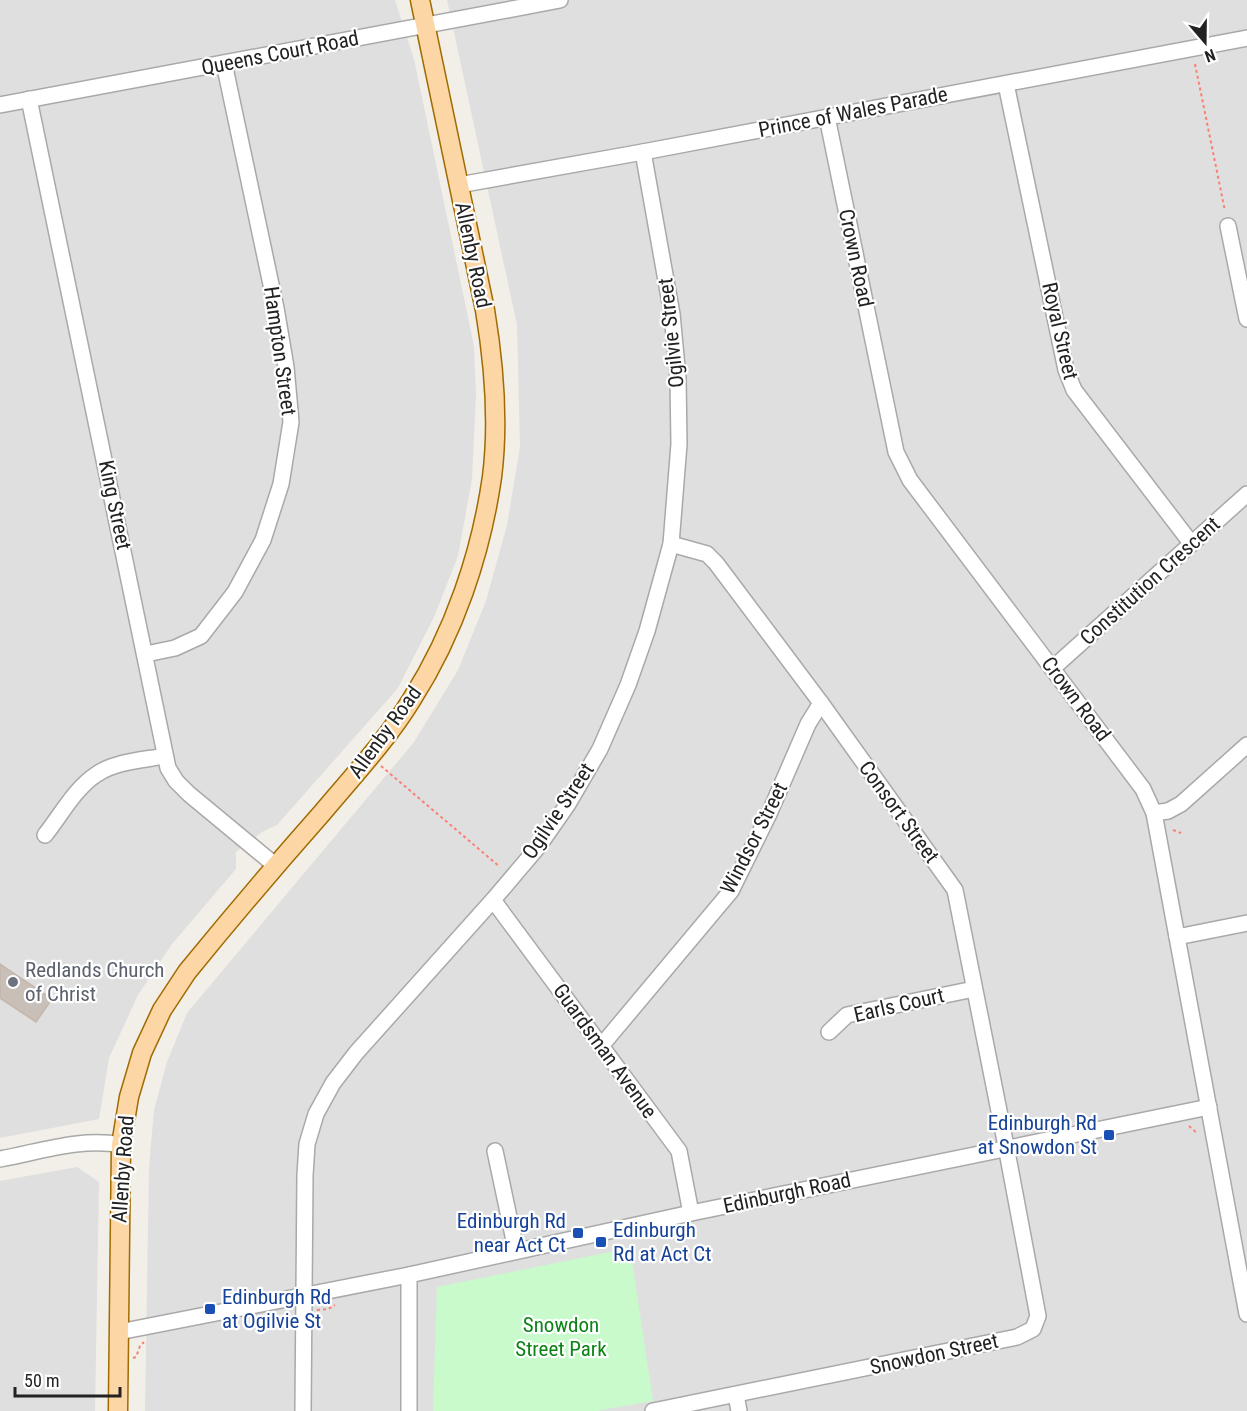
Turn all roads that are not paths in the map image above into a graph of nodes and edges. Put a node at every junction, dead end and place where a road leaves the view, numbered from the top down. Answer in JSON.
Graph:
{"nodes":[{"id":1,"x":420,"y":0,"type":"edge"},
{"id":2,"x":560,"y":0,"type":"edge"},
{"id":3,"x":425,"y":26,"type":"junction"},
{"id":4,"x":1247,"y":38,"type":"edge"},
{"id":5,"x":224,"y":63,"type":"junction"},
{"id":6,"x":1006,"y":84,"type":"junction"},
{"id":7,"x":29,"y":99,"type":"junction"},
{"id":8,"x":0,"y":105,"type":"edge"},
{"id":9,"x":827,"y":117,"type":"junction"},
{"id":10,"x":643,"y":152,"type":"junction"},
{"id":11,"x":459,"y":185,"type":"junction"},
{"id":12,"x":1228,"y":226,"type":"road end"},
{"id":13,"x":1247,"y":319,"type":"edge"},
{"id":14,"x":1247,"y":494,"type":"edge"},
{"id":15,"x":1191,"y":543,"type":"junction"},
{"id":16,"x":671,"y":544,"type":"junction"},
{"id":17,"x":146,"y":654,"type":"junction"},
{"id":18,"x":1053,"y":668,"type":"junction"},
{"id":19,"x":820,"y":703,"type":"junction"},
{"id":20,"x":1247,"y":745,"type":"edge"},
{"id":21,"x":165,"y":756,"type":"junction"},
{"id":22,"x":1154,"y":813,"type":"junction"},
{"id":23,"x":45,"y":835,"type":"dead end"},
{"id":24,"x":276,"y":866,"type":"junction"},
{"id":25,"x":493,"y":900,"type":"junction"},
{"id":26,"x":1247,"y":922,"type":"edge"},
{"id":27,"x":1177,"y":937,"type":"junction"},
{"id":28,"x":974,"y":989,"type":"junction"},
{"id":29,"x":829,"y":1032,"type":"dead end"},
{"id":30,"x":602,"y":1045,"type":"junction"},
{"id":31,"x":1209,"y":1107,"type":"junction"},
{"id":32,"x":121,"y":1145,"type":"junction"},
{"id":33,"x":1007,"y":1148,"type":"junction"},
{"id":34,"x":495,"y":1151,"type":"dead end"},
{"id":35,"x":0,"y":1159,"type":"edge"},
{"id":36,"x":691,"y":1213,"type":"junction"},
{"id":37,"x":516,"y":1250,"type":"junction"},
{"id":38,"x":409,"y":1275,"type":"junction"},
{"id":39,"x":304,"y":1303,"type":"junction"},
{"id":40,"x":1247,"y":1314,"type":"edge"},
{"id":41,"x":119,"y":1332,"type":"junction"},
{"id":42,"x":736,"y":1395,"type":"junction"},
{"id":43,"x":118,"y":1411,"type":"edge"},
{"id":44,"x":303,"y":1411,"type":"edge"},
{"id":45,"x":409,"y":1411,"type":"edge"},
{"id":46,"x":653,"y":1411,"type":"edge"},
{"id":47,"x":739,"y":1411,"type":"edge"}],
"edges":[{"from":1,"to":3,"type":"main road","name":"Allenby Road"},
{"from":2,"to":3,"type":"street","name":"Queens Court Road"},
{"from":3,"to":5,"type":"street","name":"Queens Court Road"},
{"from":3,"to":11,"type":"main road","name":"Allenby Road"},
{"from":4,"to":6,"type":"street","name":"Prince of Wales Parade"},
{"from":5,"to":7,"type":"street","name":"Queens Court Road"},
{"from":5,"to":17,"type":"street","name":"Hampton Street"},
{"from":6,"to":9,"type":"street","name":"Prince of Wales Parade"},
{"from":6,"to":15,"type":"street","name":"Royal Street"},
{"from":7,"to":8,"type":"street","name":"Queens Court Road"},
{"from":7,"to":17,"type":"street","name":"King Street"},
{"from":9,"to":10,"type":"street","name":"Prince of Wales Parade"},
{"from":9,"to":18,"type":"street","name":"Crown Road"},
{"from":10,"to":11,"type":"street","name":"Prince of Wales Parade"},
{"from":10,"to":16,"type":"street","name":"Ogilvie Street"},
{"from":11,"to":24,"type":"main road","name":"Allenby Road"},
{"from":12,"to":13,"type":"street"},
{"from":14,"to":15,"type":"street","name":"Constitution Crescent"},
{"from":15,"to":18,"type":"street","name":"Constitution Crescent"},
{"from":16,"to":19,"type":"street","name":"Consort Street"},
{"from":16,"to":25,"type":"street","name":"Ogilvie Street"},
{"from":17,"to":21,"type":"street","name":"King Street"},
{"from":18,"to":22,"type":"street","name":"Crown Road"},
{"from":19,"to":28,"type":"street","name":"Consort Street"},
{"from":19,"to":30,"type":"street","name":"Windsor Street"},
{"from":20,"to":22,"type":"street"},
{"from":21,"to":23,"type":"street"},
{"from":21,"to":24,"type":"street","name":"King Street"},
{"from":22,"to":27,"type":"street","name":"Crown Road"},
{"from":24,"to":32,"type":"main road","name":"Allenby Road"},
{"from":25,"to":30,"type":"street","name":"Guardsman Avenue"},
{"from":25,"to":39,"type":"street","name":"Ogilvie Street"},
{"from":26,"to":27,"type":"street"},
{"from":27,"to":31,"type":"street","name":"Crown Road"},
{"from":28,"to":29,"type":"street","name":"Earls Court"},
{"from":28,"to":33,"type":"street","name":"Consort Street"},
{"from":30,"to":36,"type":"street","name":"Guardsman Avenue"},
{"from":31,"to":33,"type":"street","name":"Edinburgh Road"},
{"from":31,"to":40,"type":"street","name":"Crown Road"},
{"from":32,"to":35,"type":"street"},
{"from":32,"to":41,"type":"main road","name":"Allenby Road"},
{"from":33,"to":36,"type":"street","name":"Edinburgh Road"},
{"from":33,"to":42,"type":"street","name":"Snowdon Street"},
{"from":34,"to":37,"type":"street"},
{"from":36,"to":37,"type":"street","name":"Edinburgh Road"},
{"from":37,"to":38,"type":"street","name":"Edinburgh Road"},
{"from":38,"to":39,"type":"street","name":"Edinburgh Road"},
{"from":38,"to":45,"type":"street"},
{"from":39,"to":41,"type":"street","name":"Edinburgh Road"},
{"from":39,"to":44,"type":"street","name":"Ogilvie Street"},
{"from":41,"to":43,"type":"main road","name":"Allenby Road"},
{"from":42,"to":46,"type":"street","name":"Snowdon Street"},
{"from":42,"to":47,"type":"street"}]}
